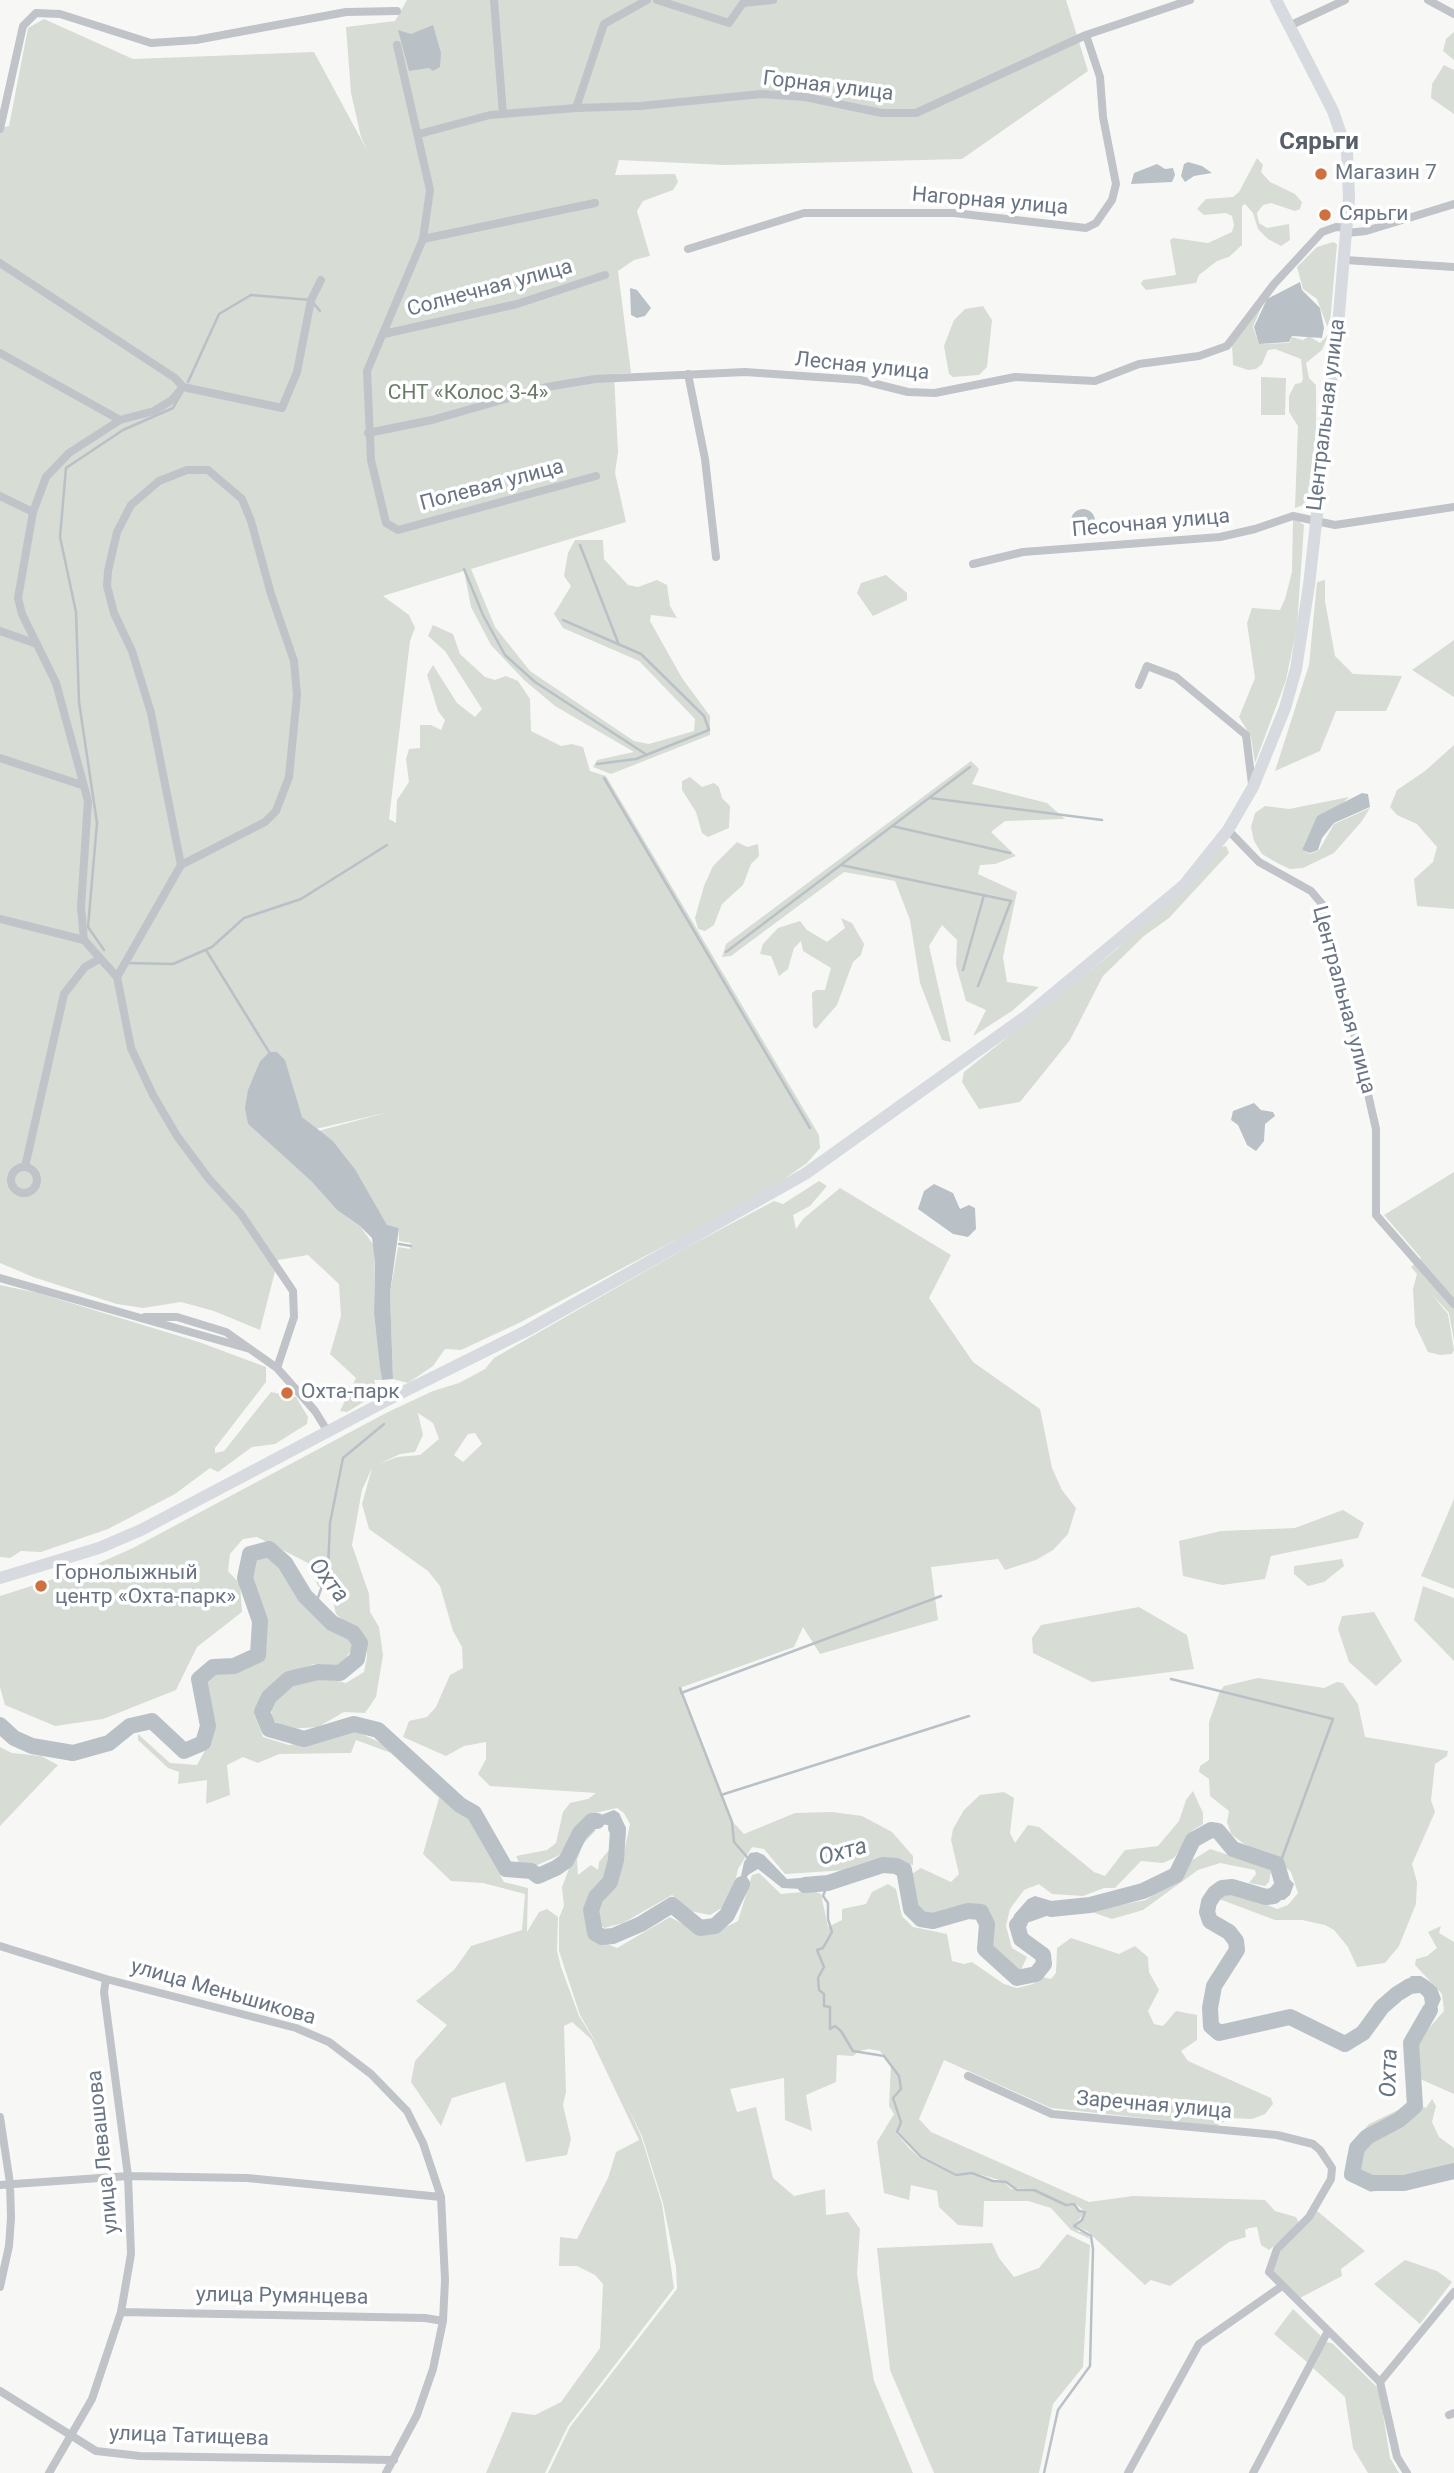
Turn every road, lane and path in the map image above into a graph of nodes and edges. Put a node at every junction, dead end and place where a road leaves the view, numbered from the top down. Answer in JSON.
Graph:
{"nodes":[{"id":1,"x":494,"y":0,"type":"edge"},
{"id":2,"x":647,"y":0,"type":"edge"},
{"id":3,"x":657,"y":0,"type":"edge"},
{"id":4,"x":773,"y":0,"type":"edge"},
{"id":5,"x":1190,"y":0,"type":"edge"},
{"id":6,"x":1276,"y":0,"type":"edge"},
{"id":7,"x":1345,"y":0,"type":"edge"},
{"id":8,"x":1427,"y":0,"type":"edge"},
{"id":9,"x":397,"y":11,"type":"dead end"},
{"id":10,"x":1454,"y":14,"type":"edge"},
{"id":11,"x":1289,"y":26,"type":"junction"},
{"id":12,"x":1086,"y":35,"type":"junction"},
{"id":13,"x":397,"y":46,"type":"dead end"},
{"id":14,"x":576,"y":108,"type":"junction"},
{"id":15,"x":503,"y":114,"type":"junction"},
{"id":16,"x":0,"y":129,"type":"edge"},
{"id":17,"x":419,"y":134,"type":"junction"},
{"id":18,"x":595,"y":203,"type":"dead end"},
{"id":19,"x":1454,"y":204,"type":"edge"},
{"id":20,"x":1347,"y":230,"type":"junction"},
{"id":21,"x":423,"y":239,"type":"junction"},
{"id":22,"x":688,"y":249,"type":"dead end"},
{"id":23,"x":1345,"y":260,"type":"junction"},
{"id":24,"x":0,"y":263,"type":"edge"},
{"id":25,"x":1454,"y":267,"type":"edge"},
{"id":26,"x":604,"y":275,"type":"dead end"},
{"id":27,"x":321,"y":279,"type":"dead end"},
{"id":28,"x":384,"y":334,"type":"junction"},
{"id":29,"x":0,"y":353,"type":"edge"},
{"id":30,"x":689,"y":378,"type":"junction"},
{"id":31,"x":185,"y":388,"type":"junction"},
{"id":32,"x":120,"y":420,"type":"junction"},
{"id":33,"x":368,"y":433,"type":"junction"},
{"id":34,"x":596,"y":476,"type":"dead end"},
{"id":35,"x":0,"y":496,"type":"edge"},
{"id":36,"x":1454,"y":506,"type":"edge"},
{"id":37,"x":33,"y":512,"type":"junction"},
{"id":38,"x":1315,"y":520,"type":"junction"},
{"id":39,"x":716,"y":557,"type":"dead end"},
{"id":40,"x":973,"y":564,"type":"dead end"},
{"id":41,"x":0,"y":631,"type":"edge"},
{"id":42,"x":37,"y":644,"type":"junction"},
{"id":43,"x":1139,"y":685,"type":"dead end"},
{"id":44,"x":0,"y":758,"type":"edge"},
{"id":45,"x":82,"y":785,"type":"junction"},
{"id":46,"x":1253,"y":787,"type":"junction"},
{"id":47,"x":1228,"y":830,"type":"junction"},
{"id":48,"x":181,"y":865,"type":"junction"},
{"id":49,"x":0,"y":919,"type":"edge"},
{"id":50,"x":84,"y":940,"type":"junction"},
{"id":51,"x":99,"y":958,"type":"junction"},
{"id":52,"x":117,"y":977,"type":"junction"},
{"id":53,"x":25,"y":1167,"type":"dead end"},
{"id":54,"x":0,"y":1278,"type":"edge"},
{"id":55,"x":1454,"y":1304,"type":"edge"},
{"id":56,"x":277,"y":1368,"type":"junction"},
{"id":57,"x":328,"y":1432,"type":"junction"},
{"id":58,"x":0,"y":1578,"type":"edge"},
{"id":59,"x":0,"y":1946,"type":"edge"},
{"id":60,"x":106,"y":1979,"type":"junction"},
{"id":61,"x":968,"y":2076,"type":"dead end"},
{"id":62,"x":0,"y":2118,"type":"edge"},
{"id":63,"x":128,"y":2176,"type":"junction"},
{"id":64,"x":10,"y":2183,"type":"junction"},
{"id":65,"x":0,"y":2185,"type":"edge"},
{"id":66,"x":441,"y":2197,"type":"junction"},
{"id":67,"x":1282,"y":2286,"type":"junction"},
{"id":68,"x":0,"y":2287,"type":"edge"},
{"id":69,"x":1454,"y":2292,"type":"edge"},
{"id":70,"x":121,"y":2312,"type":"junction"},
{"id":71,"x":443,"y":2321,"type":"junction"},
{"id":72,"x":1328,"y":2331,"type":"junction"},
{"id":73,"x":1380,"y":2382,"type":"junction"},
{"id":74,"x":0,"y":2391,"type":"edge"},
{"id":75,"x":72,"y":2438,"type":"junction"},
{"id":76,"x":394,"y":2460,"type":"junction"},
{"id":77,"x":49,"y":2473,"type":"edge"},
{"id":78,"x":386,"y":2473,"type":"edge"},
{"id":79,"x":1128,"y":2473,"type":"edge"},
{"id":80,"x":1253,"y":2473,"type":"edge"},
{"id":81,"x":1407,"y":2473,"type":"edge"}],
"edges":[{"from":1,"to":15,"type":"street"},
{"from":2,"to":14,"type":"street"},
{"from":3,"to":4,"type":"street"},
{"from":5,"to":12,"type":"street","name":"Горная улица"},
{"from":6,"to":11,"type":"street","name":"Центральная улица"},
{"from":7,"to":11,"type":"street"},
{"from":8,"to":10,"type":"street"},
{"from":9,"to":16,"type":"street"},
{"from":11,"to":20,"type":"street","name":"Центральная улица"},
{"from":12,"to":14,"type":"street","name":"Горная улица"},
{"from":12,"to":22,"type":"street","name":"Нагорная улица"},
{"from":13,"to":17,"type":"street"},
{"from":14,"to":15,"type":"street","name":"Горная улица"},
{"from":15,"to":17,"type":"street","name":"Горная улица"},
{"from":17,"to":21,"type":"street"},
{"from":18,"to":21,"type":"street"},
{"from":19,"to":20,"type":"street","name":"Лесная улица"},
{"from":20,"to":23,"type":"street","name":"Центральная улица"},
{"from":20,"to":30,"type":"street","name":"Лесная улица"},
{"from":21,"to":28,"type":"street"},
{"from":23,"to":25,"type":"street"},
{"from":23,"to":38,"type":"street","name":"Центральная улица"},
{"from":24,"to":31,"type":"street"},
{"from":26,"to":28,"type":"street","name":"Солнечная улица"},
{"from":27,"to":31,"type":"street"},
{"from":28,"to":33,"type":"street"},
{"from":29,"to":32,"type":"street"},
{"from":30,"to":33,"type":"street","name":"Лесная улица"},
{"from":30,"to":39,"type":"street"},
{"from":31,"to":32,"type":"street"},
{"from":32,"to":37,"type":"street"},
{"from":33,"to":34,"type":"street","name":"Полевая улица"},
{"from":35,"to":37,"type":"street"},
{"from":36,"to":38,"type":"street","name":"Песочная улица"},
{"from":37,"to":42,"type":"street"},
{"from":38,"to":40,"type":"street","name":"Песочная улица"},
{"from":38,"to":46,"type":"street","name":"Центральная улица"},
{"from":41,"to":42,"type":"street"},
{"from":42,"to":45,"type":"street"},
{"from":43,"to":46,"type":"street"},
{"from":44,"to":45,"type":"street"},
{"from":45,"to":50,"type":"street"},
{"from":46,"to":47,"type":"street","name":"Центральная улица"},
{"from":47,"to":55,"type":"street","name":"Центральная улица"},
{"from":47,"to":57,"type":"street","name":"Центральная улица"},
{"from":48,"to":48,"type":"street"},
{"from":48,"to":52,"type":"street"},
{"from":49,"to":50,"type":"street"},
{"from":50,"to":51,"type":"street"},
{"from":51,"to":52,"type":"street"},
{"from":51,"to":53,"type":"street"},
{"from":52,"to":56,"type":"street"},
{"from":54,"to":56,"type":"street"},
{"from":56,"to":57,"type":"street"},
{"from":57,"to":58,"type":"street","name":"Центральная улица"},
{"from":59,"to":60,"type":"street","name":"улица Меньшикова"},
{"from":60,"to":63,"type":"street","name":"улица Левашова"},
{"from":60,"to":66,"type":"street","name":"улица Меньшикова"},
{"from":61,"to":67,"type":"street","name":"Заречная улица"},
{"from":62,"to":64,"type":"street"},
{"from":63,"to":64,"type":"street"},
{"from":63,"to":66,"type":"street"},
{"from":63,"to":70,"type":"street","name":"улица Левашова"},
{"from":64,"to":65,"type":"street"},
{"from":64,"to":68,"type":"street"},
{"from":66,"to":71,"type":"street","name":"улица Меньшикова"},
{"from":67,"to":72,"type":"street"},
{"from":67,"to":79,"type":"street"},
{"from":69,"to":73,"type":"street"},
{"from":70,"to":71,"type":"street","name":"улица Румянцева"},
{"from":70,"to":75,"type":"street","name":"улица Левашова"},
{"from":71,"to":76,"type":"street","name":"улица Меньшикова"},
{"from":72,"to":73,"type":"street"},
{"from":72,"to":80,"type":"street"},
{"from":73,"to":81,"type":"street"},
{"from":74,"to":75,"type":"street","name":"улица Татищева"},
{"from":75,"to":76,"type":"street","name":"улица Татищева"},
{"from":75,"to":77,"type":"street","name":"улица Левашова"},
{"from":76,"to":78,"type":"street","name":"улица Меньшикова"}]}
